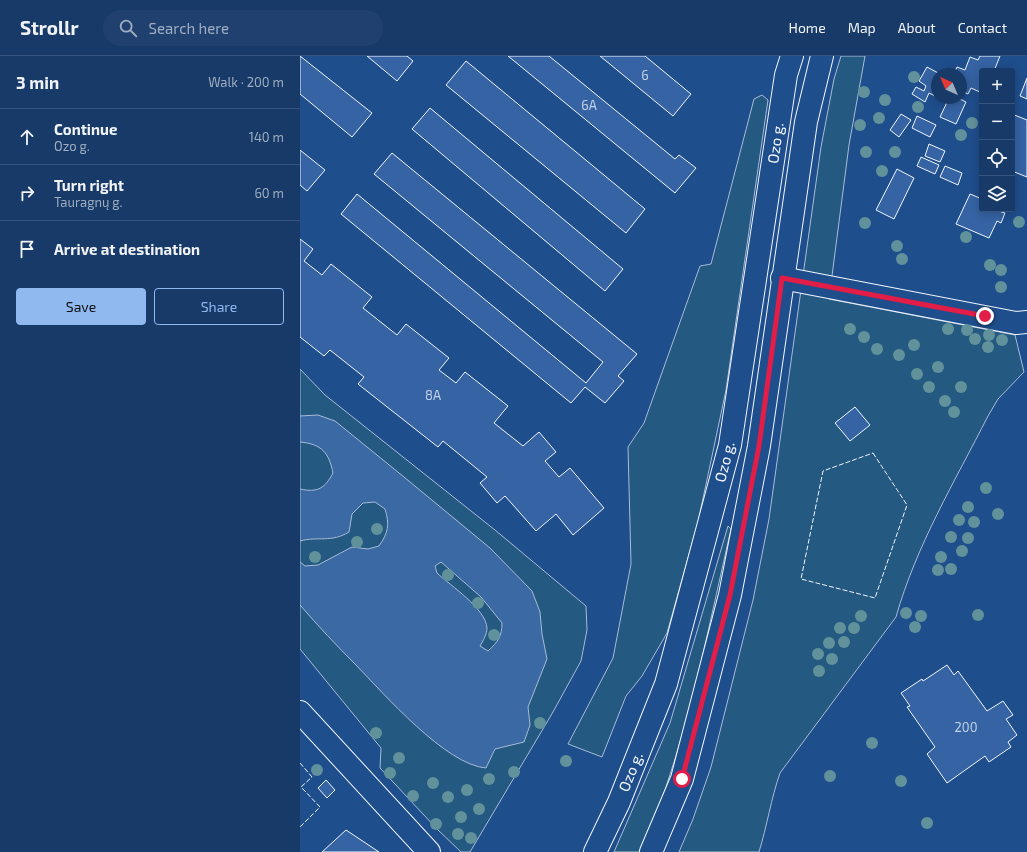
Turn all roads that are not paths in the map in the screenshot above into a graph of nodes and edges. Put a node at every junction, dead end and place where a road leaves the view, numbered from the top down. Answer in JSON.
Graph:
{"nodes":[{"id":1,"x":792,"y":56,"type":"edge"},
{"id":2,"x":822,"y":56,"type":"edge"},
{"id":3,"x":782,"y":278,"type":"junction"},
{"id":4,"x":1027,"y":322,"type":"edge"},
{"id":5,"x":300,"y":712,"type":"edge"},
{"id":6,"x":428,"y":852,"type":"edge"},
{"id":7,"x":595,"y":852,"type":"edge"},
{"id":8,"x":651,"y":852,"type":"edge"}],
"edges":[{"from":1,"to":7,"type":"main road","name":"Ozo g."},
{"from":2,"to":3,"type":"main road","name":"Ozo g."},
{"from":3,"to":4,"type":"main road"},
{"from":3,"to":8,"type":"main road","name":"Ozo g."},
{"from":5,"to":6,"type":"main road"}]}
